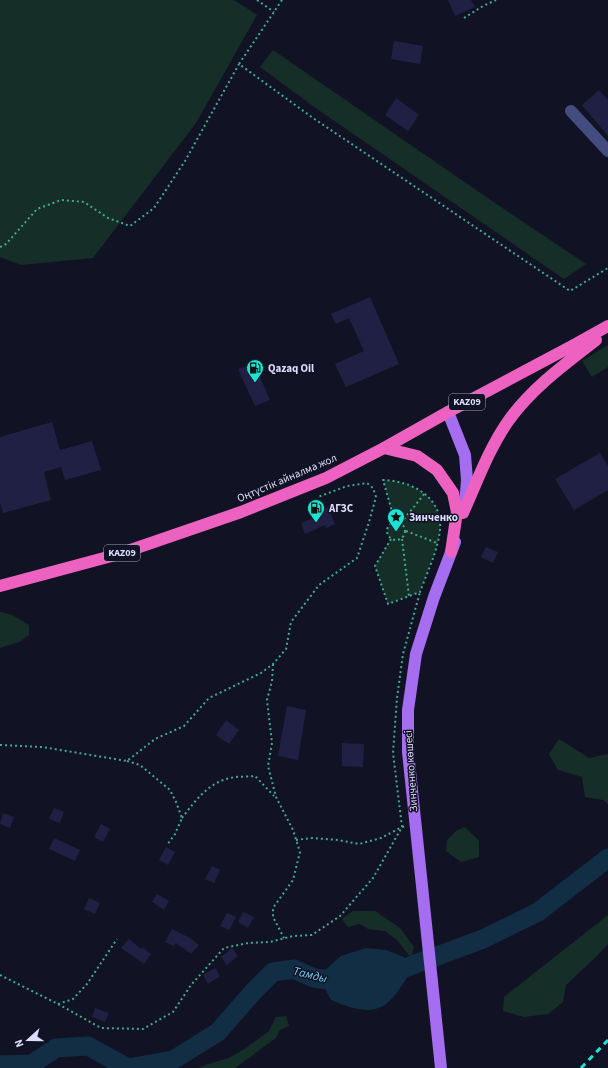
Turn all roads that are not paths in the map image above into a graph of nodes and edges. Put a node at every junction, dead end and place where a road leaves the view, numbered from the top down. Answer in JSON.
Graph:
{"nodes":[{"id":1,"x":571,"y":111,"type":"dead end"},
{"id":2,"x":608,"y":151,"type":"edge"},
{"id":3,"x":608,"y":327,"type":"edge"},
{"id":4,"x":448,"y":412,"type":"junction"},
{"id":5,"x":384,"y":448,"type":"junction"},
{"id":6,"x":463,"y":513,"type":"junction"},
{"id":7,"x":451,"y":552,"type":"junction"},
{"id":8,"x":0,"y":586,"type":"edge"},
{"id":9,"x":441,"y":1068,"type":"edge"}],
"edges":[{"from":1,"to":2,"type":"lane"},
{"from":3,"to":4,"type":"highway","name":"Оңтүстік айналма жол","number":"KAZ09"},
{"from":3,"to":6,"type":"highway"},
{"from":4,"to":5,"type":"highway","name":"Оңтүстік айналма жол","number":"KAZ09"},
{"from":4,"to":6,"type":"main road","name":"Зинченко көшесі"},
{"from":5,"to":7,"type":"highway"},
{"from":5,"to":8,"type":"highway","name":"Оңтүстік айналма жол","number":"KAZ09"},
{"from":6,"to":7,"type":"main road","name":"Зинченко көшесі"},
{"from":7,"to":9,"type":"main road","name":"Зинченко көшесі"}]}
